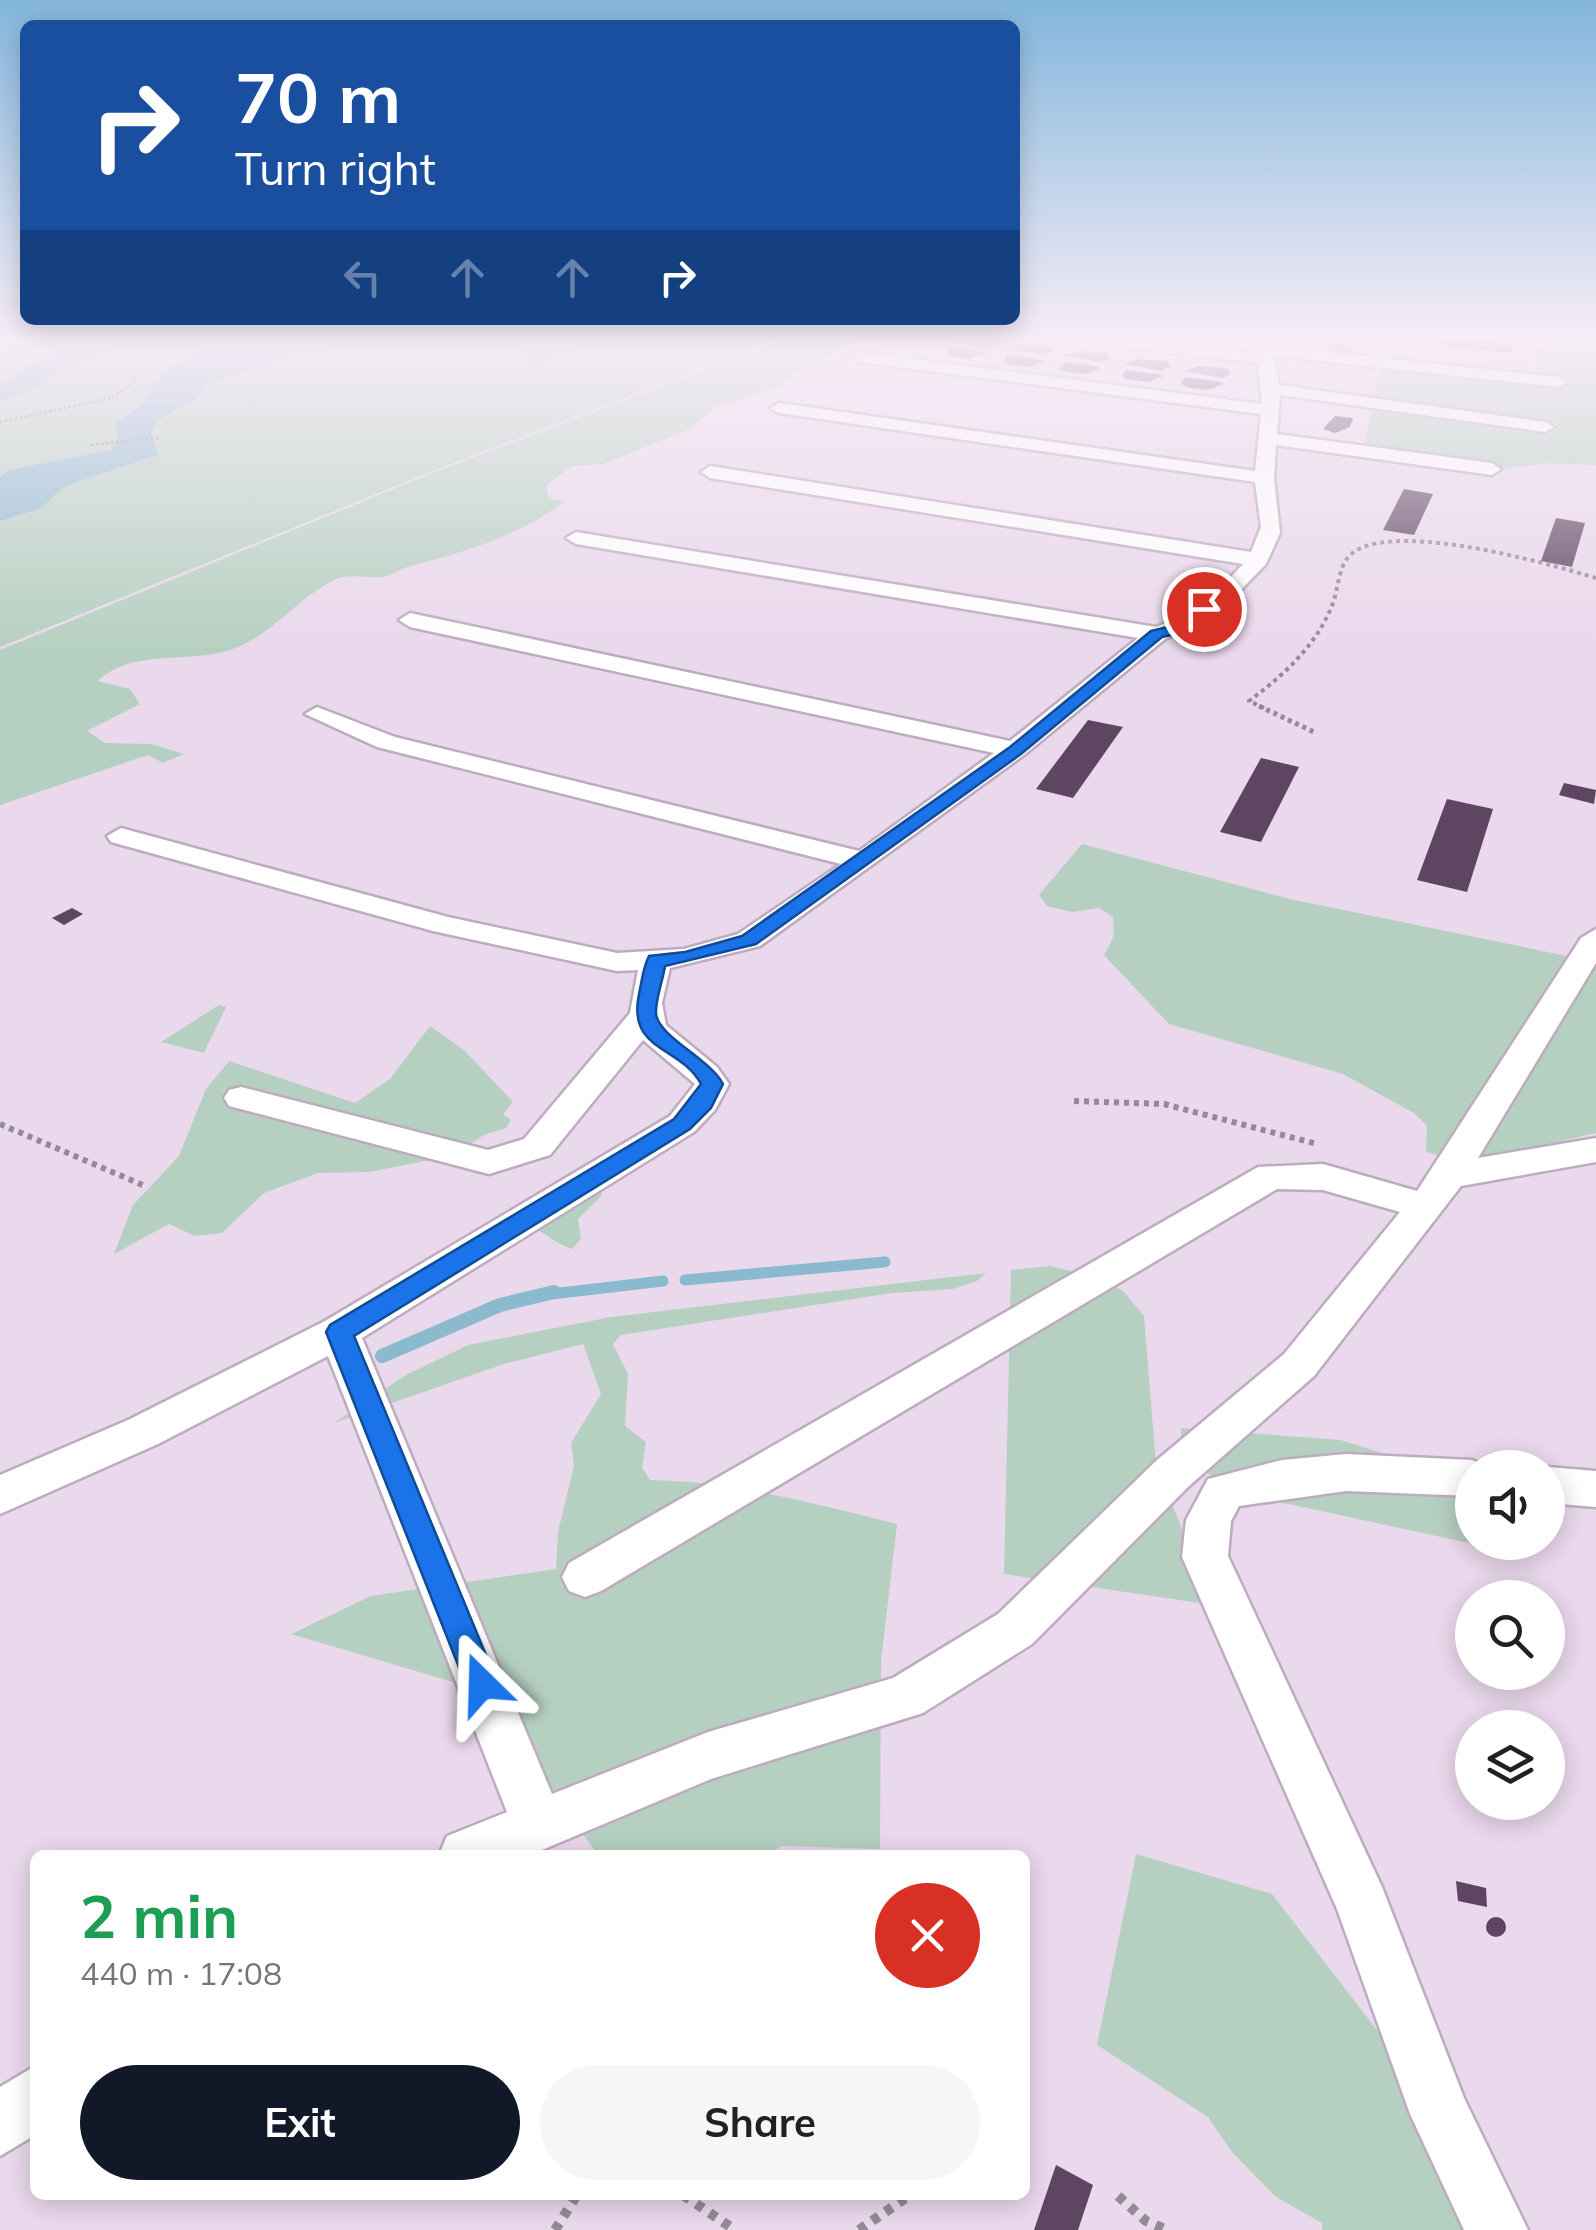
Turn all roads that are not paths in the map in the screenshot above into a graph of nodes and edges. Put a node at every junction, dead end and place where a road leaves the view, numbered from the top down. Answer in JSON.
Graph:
{"nodes":[{"id":1,"x":1021,"y":443,"type":"edge"},
{"id":2,"x":1266,"y":443,"type":"edge"},
{"id":3,"x":1303,"y":443,"type":"edge"},
{"id":4,"x":1492,"y":469,"type":"dead end"},
{"id":5,"x":710,"y":472,"type":"dead end"},
{"id":6,"x":1264,"y":478,"type":"junction"},
{"id":7,"x":576,"y":538,"type":"dead end"},
{"id":8,"x":1259,"y":560,"type":"junction"},
{"id":9,"x":410,"y":620,"type":"dead end"},
{"id":10,"x":1157,"y":634,"type":"junction"},
{"id":11,"x":317,"y":714,"type":"dead end"},
{"id":12,"x":1016,"y":750,"type":"junction"},
{"id":13,"x":121,"y":836,"type":"dead end"},
{"id":14,"x":864,"y":861,"type":"junction"},
{"id":15,"x":1596,"y":938,"type":"edge"},
{"id":16,"x":656,"y":960,"type":"junction"},
{"id":17,"x":646,"y":1014,"type":"junction"},
{"id":18,"x":241,"y":1098,"type":"dead end"},
{"id":19,"x":1596,"y":1150,"type":"edge"},
{"id":20,"x":1435,"y":1190,"type":"junction"},
{"id":21,"x":339,"y":1332,"type":"junction"},
{"id":22,"x":1455,"y":1476,"type":"edge"},
{"id":23,"x":1565,"y":1487,"type":"edge"},
{"id":24,"x":1596,"y":1490,"type":"edge"},
{"id":25,"x":0,"y":1495,"type":"edge"},
{"id":26,"x":585,"y":1577,"type":"dead end"},
{"id":27,"x":539,"y":1825,"type":"junction"},
{"id":28,"x":478,"y":1850,"type":"edge"},
{"id":29,"x":30,"y":2100,"type":"edge"},
{"id":30,"x":0,"y":2126,"type":"edge"},
{"id":31,"x":1497,"y":2230,"type":"edge"}],
"edges":[{"from":1,"to":6,"type":"street"},
{"from":2,"to":6,"type":"street"},
{"from":3,"to":4,"type":"street"},
{"from":5,"to":8,"type":"street"},
{"from":6,"to":8,"type":"street"},
{"from":7,"to":10,"type":"street"},
{"from":8,"to":10,"type":"street"},
{"from":9,"to":12,"type":"street"},
{"from":10,"to":12,"type":"street"},
{"from":11,"to":14,"type":"street"},
{"from":12,"to":14,"type":"street"},
{"from":13,"to":16,"type":"street"},
{"from":14,"to":16,"type":"street"},
{"from":15,"to":20,"type":"street"},
{"from":16,"to":17,"type":"street"},
{"from":17,"to":18,"type":"street"},
{"from":17,"to":21,"type":"street"},
{"from":19,"to":20,"type":"street"},
{"from":20,"to":26,"type":"street"},
{"from":20,"to":27,"type":"street"},
{"from":21,"to":25,"type":"street"},
{"from":21,"to":27,"type":"street"},
{"from":22,"to":31,"type":"street"},
{"from":23,"to":24,"type":"street"},
{"from":27,"to":28,"type":"street"},
{"from":29,"to":30,"type":"street"}]}
